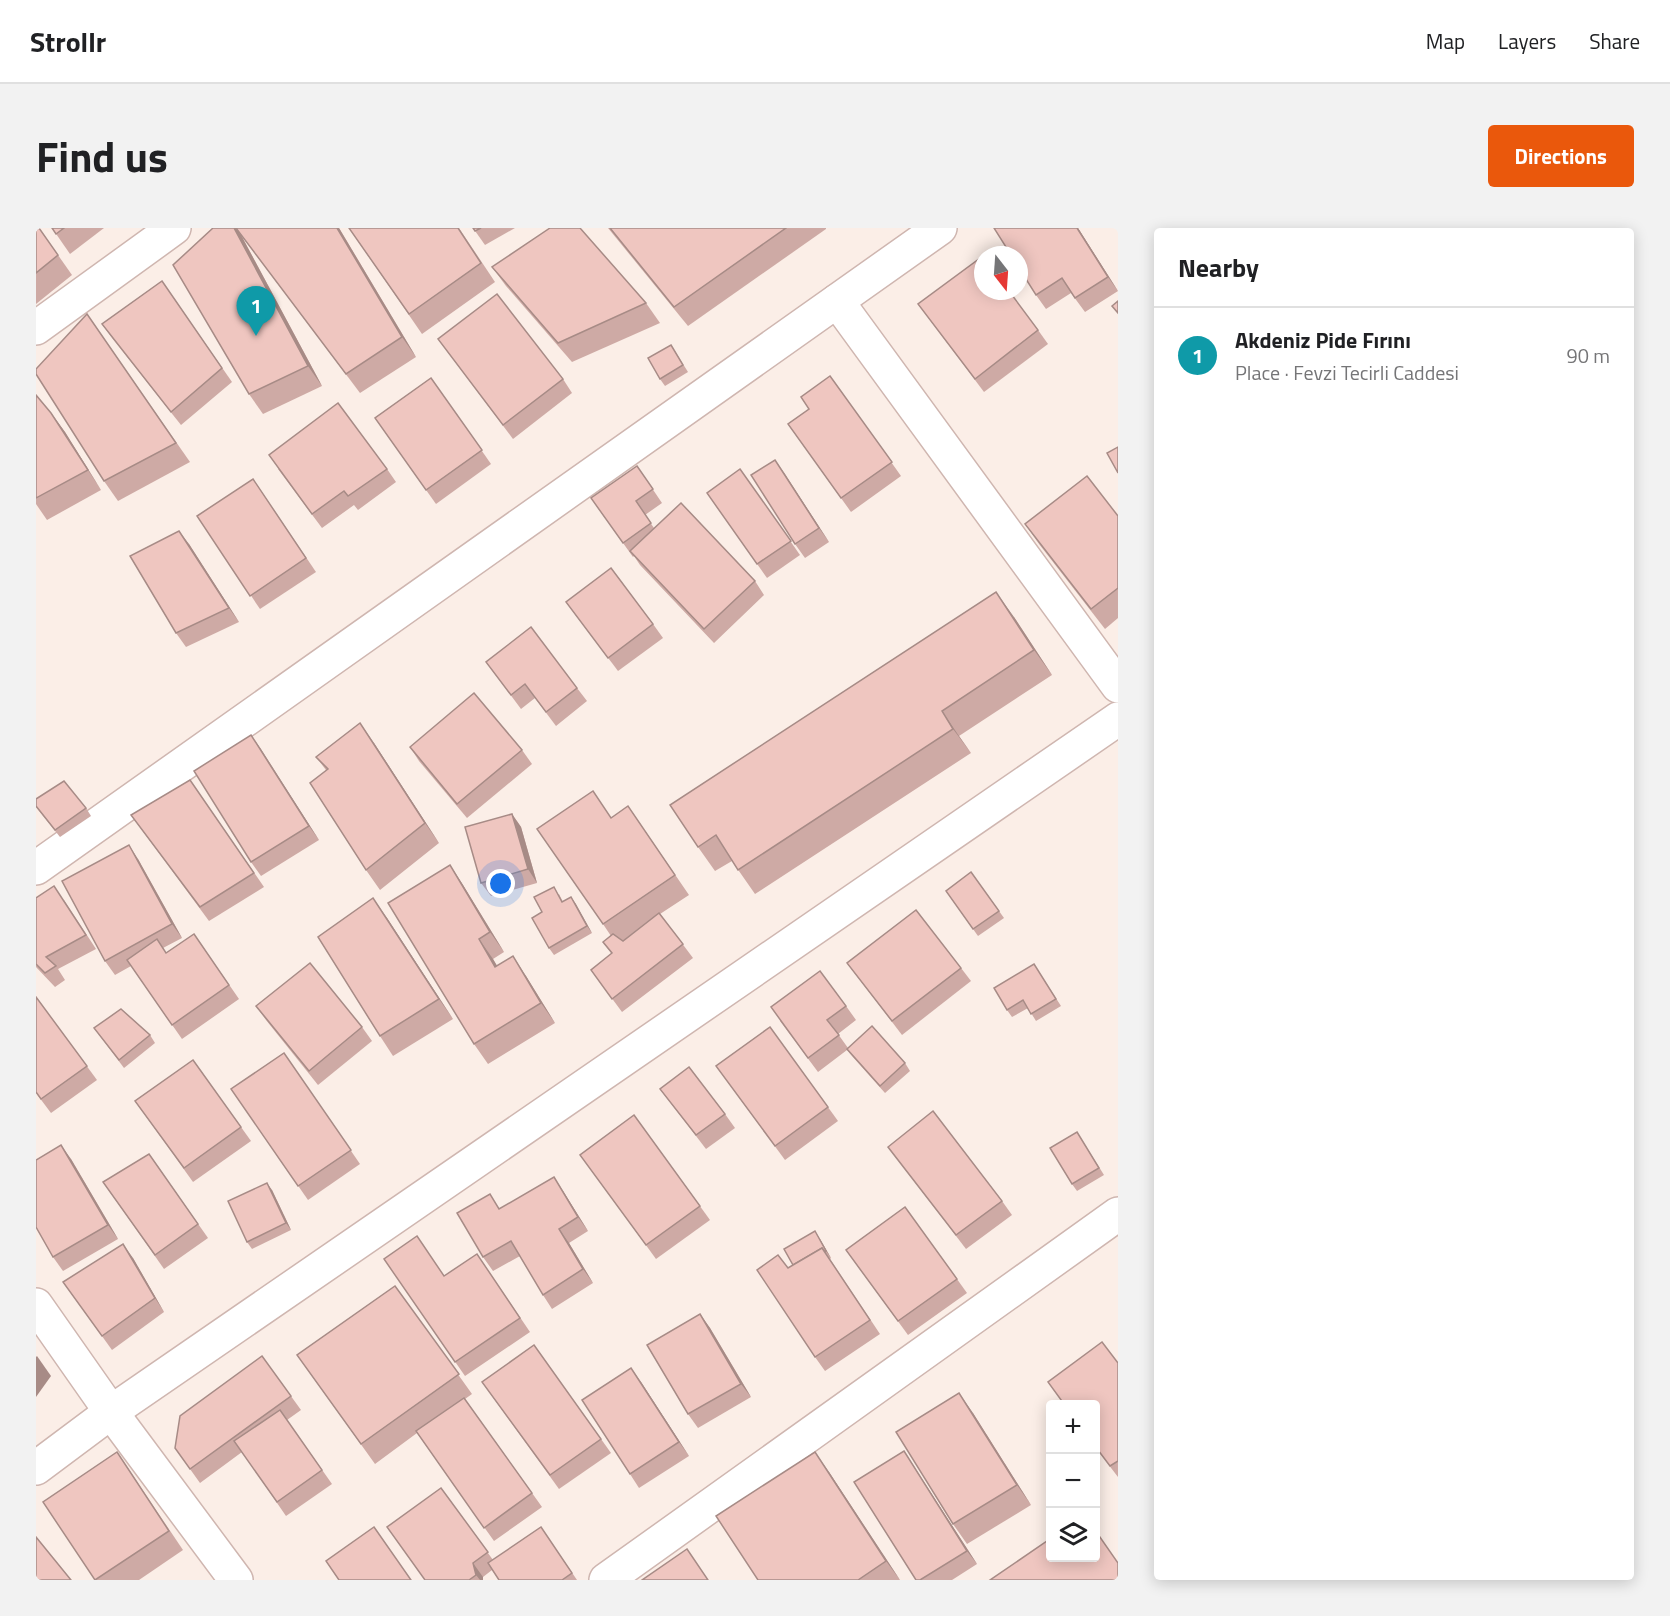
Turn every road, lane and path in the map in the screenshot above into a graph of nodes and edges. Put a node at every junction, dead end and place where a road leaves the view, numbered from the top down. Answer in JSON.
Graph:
{"nodes":[{"id":1,"x":174,"y":228,"type":"edge"},
{"id":2,"x":940,"y":228,"type":"edge"},
{"id":3,"x":837,"y":301,"type":"junction"},
{"id":4,"x":36,"y":328,"type":"edge"},
{"id":5,"x":1118,"y":686,"type":"edge"},
{"id":6,"x":1118,"y":719,"type":"edge"},
{"id":7,"x":36,"y":868,"type":"edge"},
{"id":8,"x":1118,"y":1214,"type":"edge"},
{"id":9,"x":36,"y":1305,"type":"edge"},
{"id":10,"x":111,"y":1412,"type":"junction"},
{"id":11,"x":36,"y":1468,"type":"edge"},
{"id":12,"x":236,"y":1580,"type":"edge"},
{"id":13,"x":606,"y":1580,"type":"edge"}],
"edges":[{"from":1,"to":4,"type":"street"},
{"from":2,"to":3,"type":"street"},
{"from":3,"to":5,"type":"street"},
{"from":3,"to":7,"type":"street"},
{"from":6,"to":10,"type":"street"},
{"from":8,"to":13,"type":"street"},
{"from":9,"to":10,"type":"street"},
{"from":10,"to":11,"type":"street"},
{"from":10,"to":12,"type":"street"}]}
